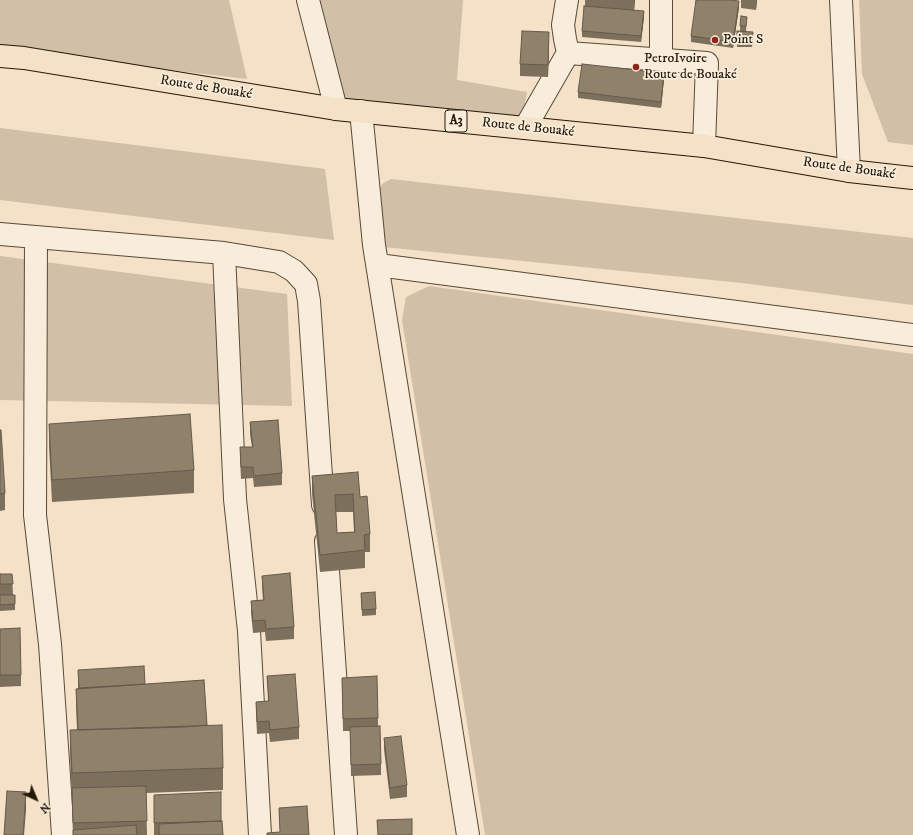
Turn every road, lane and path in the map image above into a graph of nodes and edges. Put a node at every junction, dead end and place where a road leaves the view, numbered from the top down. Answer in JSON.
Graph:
{"nodes":[{"id":1,"x":308,"y":0,"type":"edge"},
{"id":2,"x":566,"y":0,"type":"edge"},
{"id":3,"x":661,"y":0,"type":"edge"},
{"id":4,"x":841,"y":0,"type":"edge"},
{"id":5,"x":568,"y":53,"type":"junction"},
{"id":6,"x":0,"y":56,"type":"edge"},
{"id":7,"x":661,"y":59,"type":"junction"},
{"id":8,"x":336,"y":109,"type":"junction"},
{"id":9,"x":362,"y":111,"type":"junction"},
{"id":10,"x":525,"y":128,"type":"junction"},
{"id":11,"x":704,"y":146,"type":"junction"},
{"id":12,"x":849,"y":170,"type":"junction"},
{"id":13,"x":913,"y":178,"type":"edge"},
{"id":14,"x":0,"y":234,"type":"edge"},
{"id":15,"x":36,"y":237,"type":"junction"},
{"id":16,"x":224,"y":253,"type":"junction"},
{"id":17,"x":378,"y":265,"type":"junction"},
{"id":18,"x":913,"y":335,"type":"edge"},
{"id":19,"x":63,"y":835,"type":"edge"},
{"id":20,"x":260,"y":835,"type":"edge"},
{"id":21,"x":346,"y":835,"type":"edge"},
{"id":22,"x":468,"y":835,"type":"edge"}],
"edges":[{"from":1,"to":8,"type":"street"},
{"from":2,"to":5,"type":"street"},
{"from":3,"to":7,"type":"street"},
{"from":4,"to":12,"type":"street"},
{"from":5,"to":7,"type":"street"},
{"from":5,"to":10,"type":"street"},
{"from":6,"to":8,"type":"highway","name":"Route de Bouaké","number":"A3"},
{"from":7,"to":11,"type":"street"},
{"from":8,"to":9,"type":"highway","name":"Route de Bouaké","number":"A3"},
{"from":9,"to":10,"type":"highway","name":"Route de Bouaké","number":"A3"},
{"from":9,"to":17,"type":"street"},
{"from":10,"to":11,"type":"highway","name":"Route de Bouaké","number":"A3"},
{"from":11,"to":12,"type":"highway","name":"Route de Bouaké","number":"A3"},
{"from":12,"to":13,"type":"highway","name":"Route de Bouaké","number":"A3"},
{"from":14,"to":15,"type":"street"},
{"from":15,"to":16,"type":"street"},
{"from":15,"to":19,"type":"street"},
{"from":16,"to":20,"type":"street"},
{"from":16,"to":21,"type":"street"},
{"from":17,"to":18,"type":"street"},
{"from":17,"to":22,"type":"street"}]}
